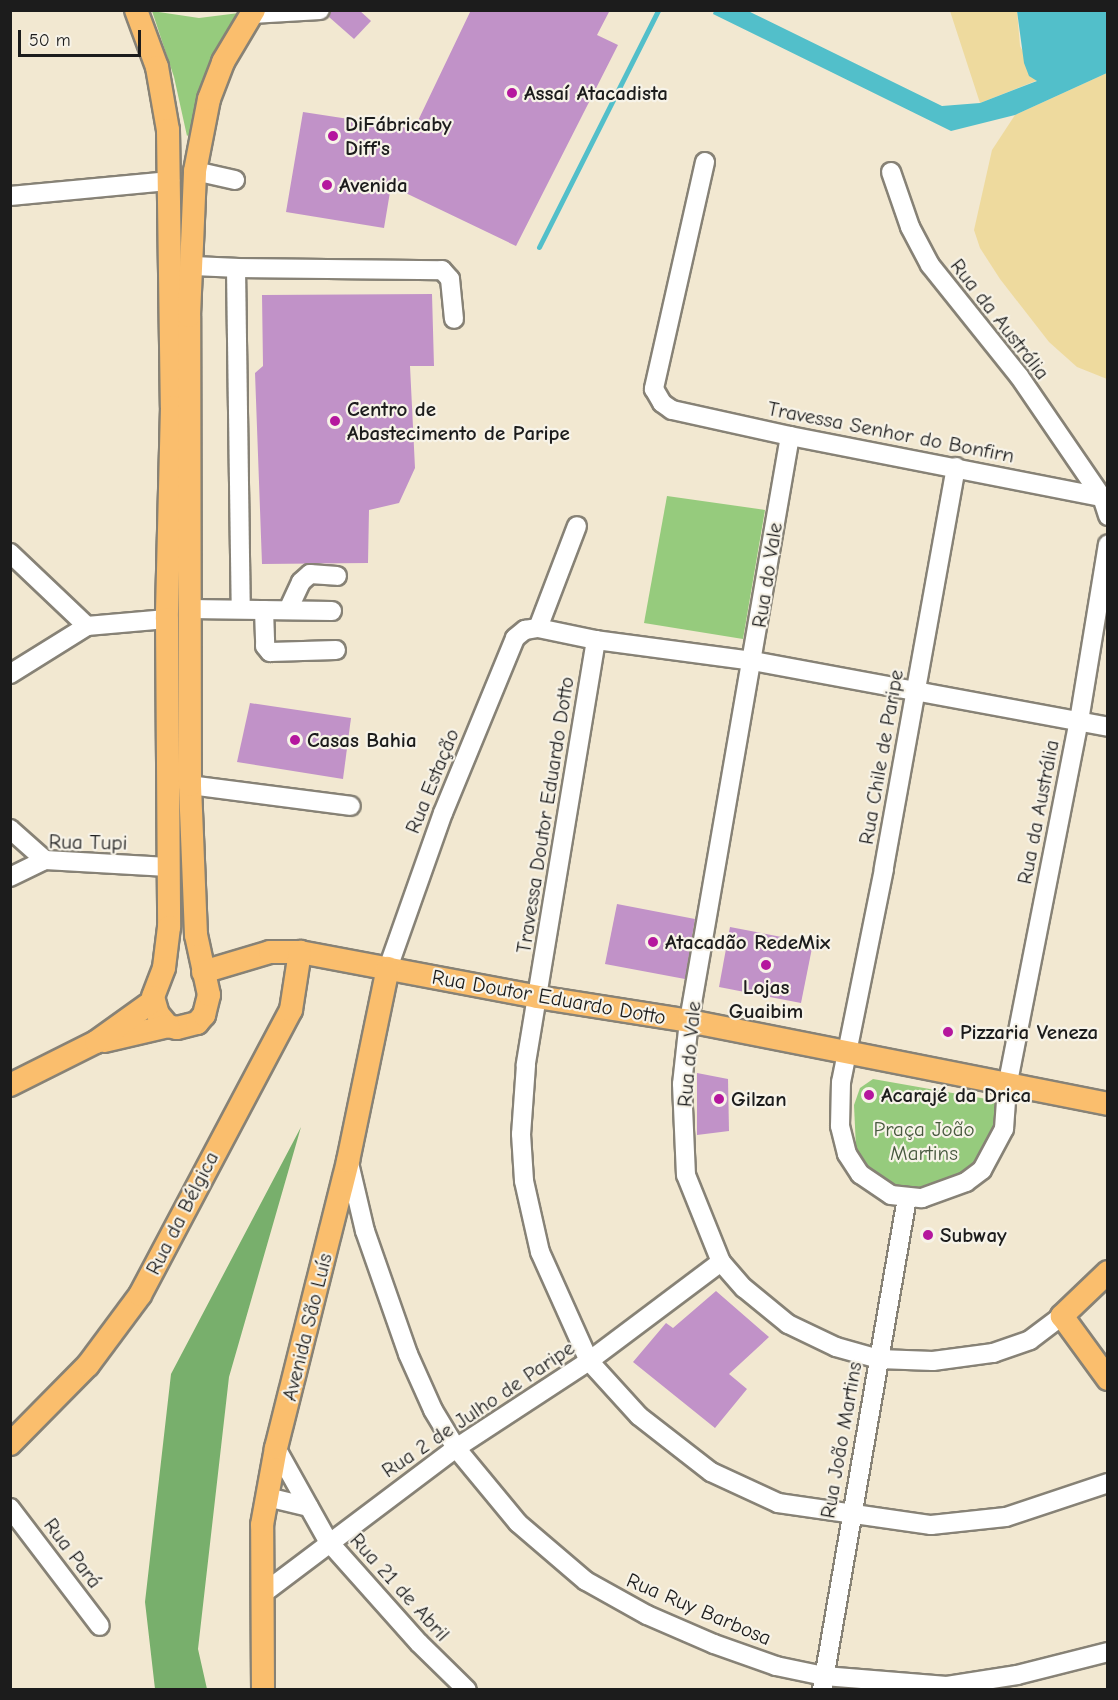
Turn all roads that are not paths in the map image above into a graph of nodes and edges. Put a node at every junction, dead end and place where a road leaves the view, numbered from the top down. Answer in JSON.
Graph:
{"nodes":[{"id":1,"x":136,"y":10,"type":"edge"},
{"id":2,"x":320,"y":10,"type":"edge"},
{"id":3,"x":253,"y":12,"type":"edge"},
{"id":4,"x":705,"y":162,"type":"dead end"},
{"id":5,"x":195,"y":171,"type":"junction"},
{"id":6,"x":891,"y":172,"type":"dead end"},
{"id":7,"x":235,"y":180,"type":"dead end"},
{"id":8,"x":170,"y":181,"type":"junction"},
{"id":9,"x":10,"y":196,"type":"edge"},
{"id":10,"x":191,"y":266,"type":"junction"},
{"id":11,"x":236,"y":268,"type":"junction"},
{"id":12,"x":454,"y":320,"type":"dead end"},
{"id":13,"x":790,"y":436,"type":"junction"},
{"id":14,"x":956,"y":466,"type":"junction"},
{"id":15,"x":1102,"y":497,"type":"junction"},
{"id":16,"x":1107,"y":516,"type":"edge"},
{"id":17,"x":577,"y":526,"type":"dead end"},
{"id":18,"x":1107,"y":544,"type":"edge"},
{"id":19,"x":10,"y":553,"type":"edge"},
{"id":20,"x":337,"y":576,"type":"dead end"},
{"id":21,"x":190,"y":609,"type":"junction"},
{"id":22,"x":241,"y":609,"type":"junction"},
{"id":23,"x":264,"y":610,"type":"junction"},
{"id":24,"x":288,"y":610,"type":"junction"},
{"id":25,"x":332,"y":611,"type":"dead end"},
{"id":26,"x":166,"y":620,"type":"junction"},
{"id":27,"x":87,"y":626,"type":"junction"},
{"id":28,"x":538,"y":628,"type":"junction"},
{"id":29,"x":596,"y":640,"type":"junction"},
{"id":30,"x":336,"y":650,"type":"dead end"},
{"id":31,"x":753,"y":661,"type":"junction"},
{"id":32,"x":10,"y":674,"type":"edge"},
{"id":33,"x":916,"y":689,"type":"junction"},
{"id":34,"x":1079,"y":721,"type":"junction"},
{"id":35,"x":1107,"y":727,"type":"edge"},
{"id":36,"x":190,"y":785,"type":"junction"},
{"id":37,"x":351,"y":806,"type":"dead end"},
{"id":38,"x":10,"y":829,"type":"edge"},
{"id":39,"x":45,"y":860,"type":"junction"},
{"id":40,"x":168,"y":867,"type":"junction"},
{"id":41,"x":10,"y":878,"type":"edge"},
{"id":42,"x":300,"y":951,"type":"junction"},
{"id":43,"x":388,"y":968,"type":"junction"},
{"id":44,"x":203,"y":972,"type":"junction"},
{"id":45,"x":538,"y":997,"type":"junction"},
{"id":46,"x":153,"y":1001,"type":"junction"},
{"id":47,"x":689,"y":1021,"type":"junction"},
{"id":48,"x":168,"y":1026,"type":"junction"},
{"id":49,"x":96,"y":1042,"type":"junction"},
{"id":50,"x":844,"y":1054,"type":"junction"},
{"id":51,"x":10,"y":1085,"type":"edge"},
{"id":52,"x":1007,"y":1087,"type":"junction"},
{"id":53,"x":1107,"y":1104,"type":"edge"},
{"id":54,"x":348,"y":1161,"type":"junction"},
{"id":55,"x":907,"y":1198,"type":"junction"},
{"id":56,"x":335,"y":1218,"type":"junction"},
{"id":57,"x":365,"y":1231,"type":"junction"},
{"id":58,"x":721,"y":1262,"type":"junction"},
{"id":59,"x":1107,"y":1272,"type":"edge"},
{"id":60,"x":1062,"y":1316,"type":"junction"},
{"id":61,"x":879,"y":1359,"type":"junction"},
{"id":62,"x":589,"y":1361,"type":"junction"},
{"id":63,"x":1107,"y":1379,"type":"edge"},
{"id":64,"x":10,"y":1444,"type":"edge"},
{"id":65,"x":276,"y":1448,"type":"junction"},
{"id":66,"x":456,"y":1448,"type":"junction"},
{"id":67,"x":1107,"y":1483,"type":"edge"},
{"id":68,"x":267,"y":1497,"type":"junction"},
{"id":69,"x":309,"y":1507,"type":"junction"},
{"id":70,"x":10,"y":1508,"type":"edge"},
{"id":71,"x":850,"y":1516,"type":"junction"},
{"id":72,"x":328,"y":1541,"type":"junction"},
{"id":73,"x":261,"y":1595,"type":"junction"},
{"id":74,"x":100,"y":1626,"type":"dead end"},
{"id":75,"x":1107,"y":1652,"type":"edge"},
{"id":76,"x":823,"y":1683,"type":"edge"},
{"id":77,"x":263,"y":1689,"type":"edge"},
{"id":78,"x":467,"y":1689,"type":"edge"}],
"edges":[{"from":1,"to":8,"type":"main road"},
{"from":2,"to":3,"type":"street"},
{"from":3,"to":5,"type":"main road"},
{"from":4,"to":13,"type":"street","name":"Travessa Senhor do Bonfirn"},
{"from":5,"to":7,"type":"street"},
{"from":5,"to":10,"type":"main road"},
{"from":6,"to":15,"type":"street","name":"Rua da Austrália"},
{"from":8,"to":9,"type":"street"},
{"from":8,"to":26,"type":"main road"},
{"from":10,"to":11,"type":"street"},
{"from":10,"to":21,"type":"main road"},
{"from":11,"to":12,"type":"street"},
{"from":11,"to":22,"type":"street"},
{"from":13,"to":14,"type":"street","name":"Travessa Senhor do Bonfirn"},
{"from":13,"to":31,"type":"street","name":"Rua do Vale"},
{"from":14,"to":15,"type":"street","name":"Travessa Senhor do Bonfirn"},
{"from":14,"to":33,"type":"street","name":"Rua Chile de Paripe"},
{"from":15,"to":16,"type":"street","name":"Rua da Austrália"},
{"from":17,"to":28,"type":"street"},
{"from":18,"to":34,"type":"street","name":"Rua da Austrália"},
{"from":19,"to":27,"type":"street"},
{"from":20,"to":24,"type":"street"},
{"from":21,"to":22,"type":"street"},
{"from":21,"to":36,"type":"main road"},
{"from":22,"to":23,"type":"street"},
{"from":23,"to":24,"type":"street"},
{"from":23,"to":30,"type":"street"},
{"from":24,"to":25,"type":"street"},
{"from":26,"to":27,"type":"street"},
{"from":26,"to":40,"type":"main road"},
{"from":27,"to":32,"type":"street"},
{"from":28,"to":29,"type":"street"},
{"from":28,"to":43,"type":"street","name":"Rua Estação"},
{"from":29,"to":31,"type":"street"},
{"from":29,"to":45,"type":"street","name":"Travessa Doutor Eduardo Dotto"},
{"from":31,"to":33,"type":"street"},
{"from":31,"to":47,"type":"street","name":"Rua do Vale"},
{"from":33,"to":34,"type":"street"},
{"from":33,"to":50,"type":"street","name":"Rua Chile de Paripe"},
{"from":34,"to":35,"type":"street"},
{"from":34,"to":52,"type":"street","name":"Rua da Austrália"},
{"from":36,"to":37,"type":"street"},
{"from":36,"to":44,"type":"main road"},
{"from":38,"to":39,"type":"street"},
{"from":39,"to":40,"type":"street","name":"Rua Tupi"},
{"from":39,"to":41,"type":"street","name":"Rua Tupi"},
{"from":40,"to":46,"type":"main road"},
{"from":42,"to":43,"type":"main road","name":"Rua Doutor Eduardo Dotto"},
{"from":42,"to":44,"type":"main road","name":"Rua Doutor Eduardo Dotto"},
{"from":42,"to":64,"type":"main road","name":"Rua da Bélgica"},
{"from":43,"to":45,"type":"main road","name":"Rua Doutor Eduardo Dotto"},
{"from":43,"to":54,"type":"main road","name":"Avenida São Luís"},
{"from":44,"to":48,"type":"main road"},
{"from":45,"to":47,"type":"main road","name":"Rua Doutor Eduardo Dotto"},
{"from":45,"to":62,"type":"street","name":"Travessa Doutor Eduardo Dotto"},
{"from":46,"to":48,"type":"main road"},
{"from":46,"to":49,"type":"main road"},
{"from":47,"to":50,"type":"main road","name":"Rua Doutor Eduardo Dotto"},
{"from":47,"to":58,"type":"street","name":"Rua do Vale"},
{"from":48,"to":49,"type":"main road"},
{"from":49,"to":51,"type":"main road"},
{"from":50,"to":52,"type":"main road","name":"Rua Doutor Eduardo Dotto"},
{"from":50,"to":55,"type":"street"},
{"from":52,"to":53,"type":"main road","name":"Rua Doutor Eduardo Dotto"},
{"from":52,"to":55,"type":"street"},
{"from":54,"to":56,"type":"main road","name":"Avenida São Luís"},
{"from":54,"to":57,"type":"street","name":"Rua Ruy Barbosa"},
{"from":55,"to":61,"type":"street","name":"Rua João Martins"},
{"from":56,"to":57,"type":"street"},
{"from":56,"to":65,"type":"main road","name":"Avenida São Luís"},
{"from":57,"to":66,"type":"street","name":"Rua Ruy Barbosa"},
{"from":58,"to":61,"type":"street","name":"Rua do Vale"},
{"from":58,"to":62,"type":"street","name":"Rua 2 de Julho de Paripe"},
{"from":59,"to":60,"type":"main road","name":"Rua do Vale"},
{"from":60,"to":61,"type":"street","name":"Rua do Vale"},
{"from":60,"to":63,"type":"main road"},
{"from":61,"to":71,"type":"street","name":"Rua João Martins"},
{"from":62,"to":66,"type":"street","name":"Rua 2 de Julho de Paripe"},
{"from":62,"to":71,"type":"street","name":"Travessa Doutor Eduardo Dotto"},
{"from":65,"to":68,"type":"main road","name":"Avenida São Luís"},
{"from":65,"to":69,"type":"street","name":"Rua 21 de Abril"},
{"from":66,"to":72,"type":"street","name":"Rua 2 de Julho de Paripe"},
{"from":66,"to":76,"type":"street","name":"Rua Ruy Barbosa"},
{"from":67,"to":71,"type":"street","name":"Travessa Doutor Eduardo Dotto"},
{"from":68,"to":69,"type":"street"},
{"from":68,"to":73,"type":"main road","name":"Avenida São Luís"},
{"from":69,"to":72,"type":"street","name":"Rua 21 de Abril"},
{"from":70,"to":74,"type":"street","name":"Rua Pará"},
{"from":71,"to":76,"type":"street","name":"Rua João Martins"},
{"from":72,"to":73,"type":"street","name":"Rua 2 de Julho de Paripe"},
{"from":72,"to":78,"type":"street","name":"Rua 21 de Abril"},
{"from":73,"to":77,"type":"main road","name":"Avenida São Luís"},
{"from":75,"to":76,"type":"street","name":"Rua Ruy Barbosa"}]}
